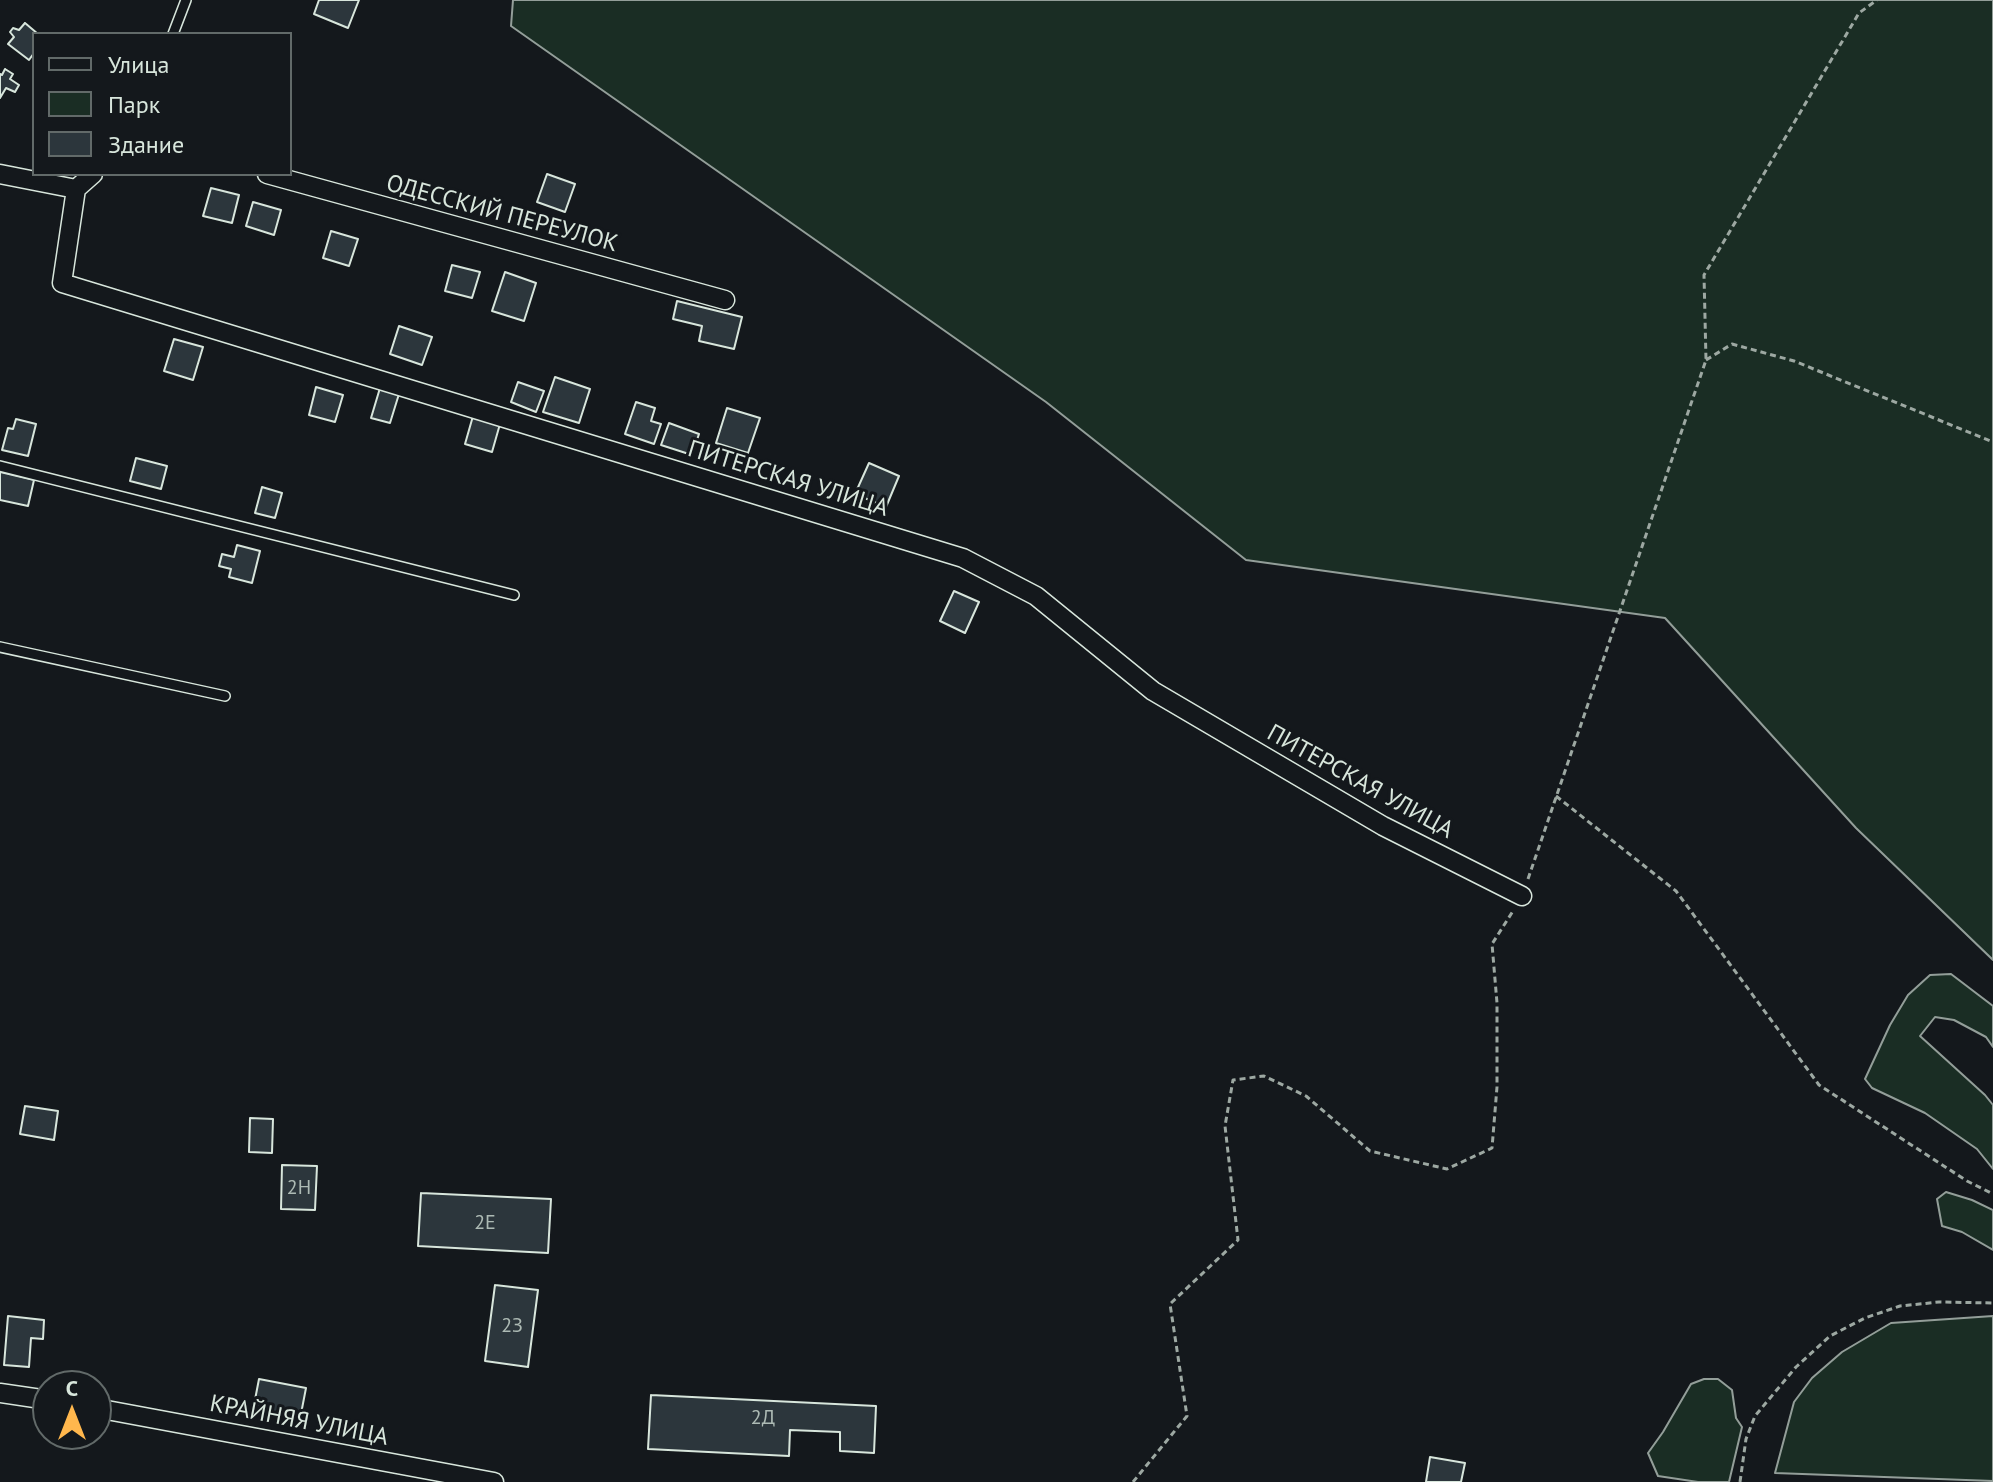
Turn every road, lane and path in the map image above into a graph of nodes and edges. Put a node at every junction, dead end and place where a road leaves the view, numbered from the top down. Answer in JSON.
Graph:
{"nodes":[{"id":1,"x":186,"y":0,"type":"edge"},
{"id":2,"x":1877,"y":0,"type":"edge"},
{"id":3,"x":174,"y":32,"type":"edge"},
{"id":4,"x":0,"y":174,"type":"edge"},
{"id":5,"x":91,"y":176,"type":"edge"},
{"id":6,"x":274,"y":176,"type":"edge"},
{"id":7,"x":76,"y":189,"type":"junction"},
{"id":8,"x":725,"y":300,"type":"dead end"},
{"id":9,"x":1706,"y":360,"type":"junction"},
{"id":10,"x":1993,"y":442,"type":"edge"},
{"id":11,"x":0,"y":466,"type":"edge"},
{"id":12,"x":514,"y":595,"type":"dead end"},
{"id":13,"x":0,"y":647,"type":"edge"},
{"id":14,"x":225,"y":696,"type":"dead end"},
{"id":15,"x":1556,"y":796,"type":"junction"},
{"id":16,"x":1522,"y":896,"type":"junction"},
{"id":17,"x":1993,"y":1194,"type":"edge"},
{"id":18,"x":1993,"y":1303,"type":"edge"},
{"id":19,"x":0,"y":1393,"type":"edge"},
{"id":20,"x":32,"y":1398,"type":"edge"},
{"id":21,"x":112,"y":1411,"type":"edge"},
{"id":22,"x":494,"y":1482,"type":"edge"},
{"id":23,"x":1133,"y":1482,"type":"edge"},
{"id":24,"x":1740,"y":1482,"type":"edge"}],
"edges":[{"from":1,"to":3,"type":"lane"},
{"from":2,"to":9,"type":"path"},
{"from":4,"to":7,"type":"street"},
{"from":5,"to":7,"type":"street"},
{"from":6,"to":8,"type":"street","name":"ОДЕССКИЙ ПЕРЕУЛОК"},
{"from":7,"to":16,"type":"street","name":"ПИТЕРСКАЯ УЛИЦА"},
{"from":9,"to":10,"type":"path"},
{"from":9,"to":15,"type":"path"},
{"from":11,"to":12,"type":"lane"},
{"from":13,"to":14,"type":"lane"},
{"from":15,"to":16,"type":"path"},
{"from":15,"to":17,"type":"path"},
{"from":16,"to":23,"type":"path"},
{"from":18,"to":24,"type":"path"},
{"from":19,"to":20,"type":"street"},
{"from":21,"to":22,"type":"street","name":"КРАЙНЯЯ УЛИЦА"}]}
